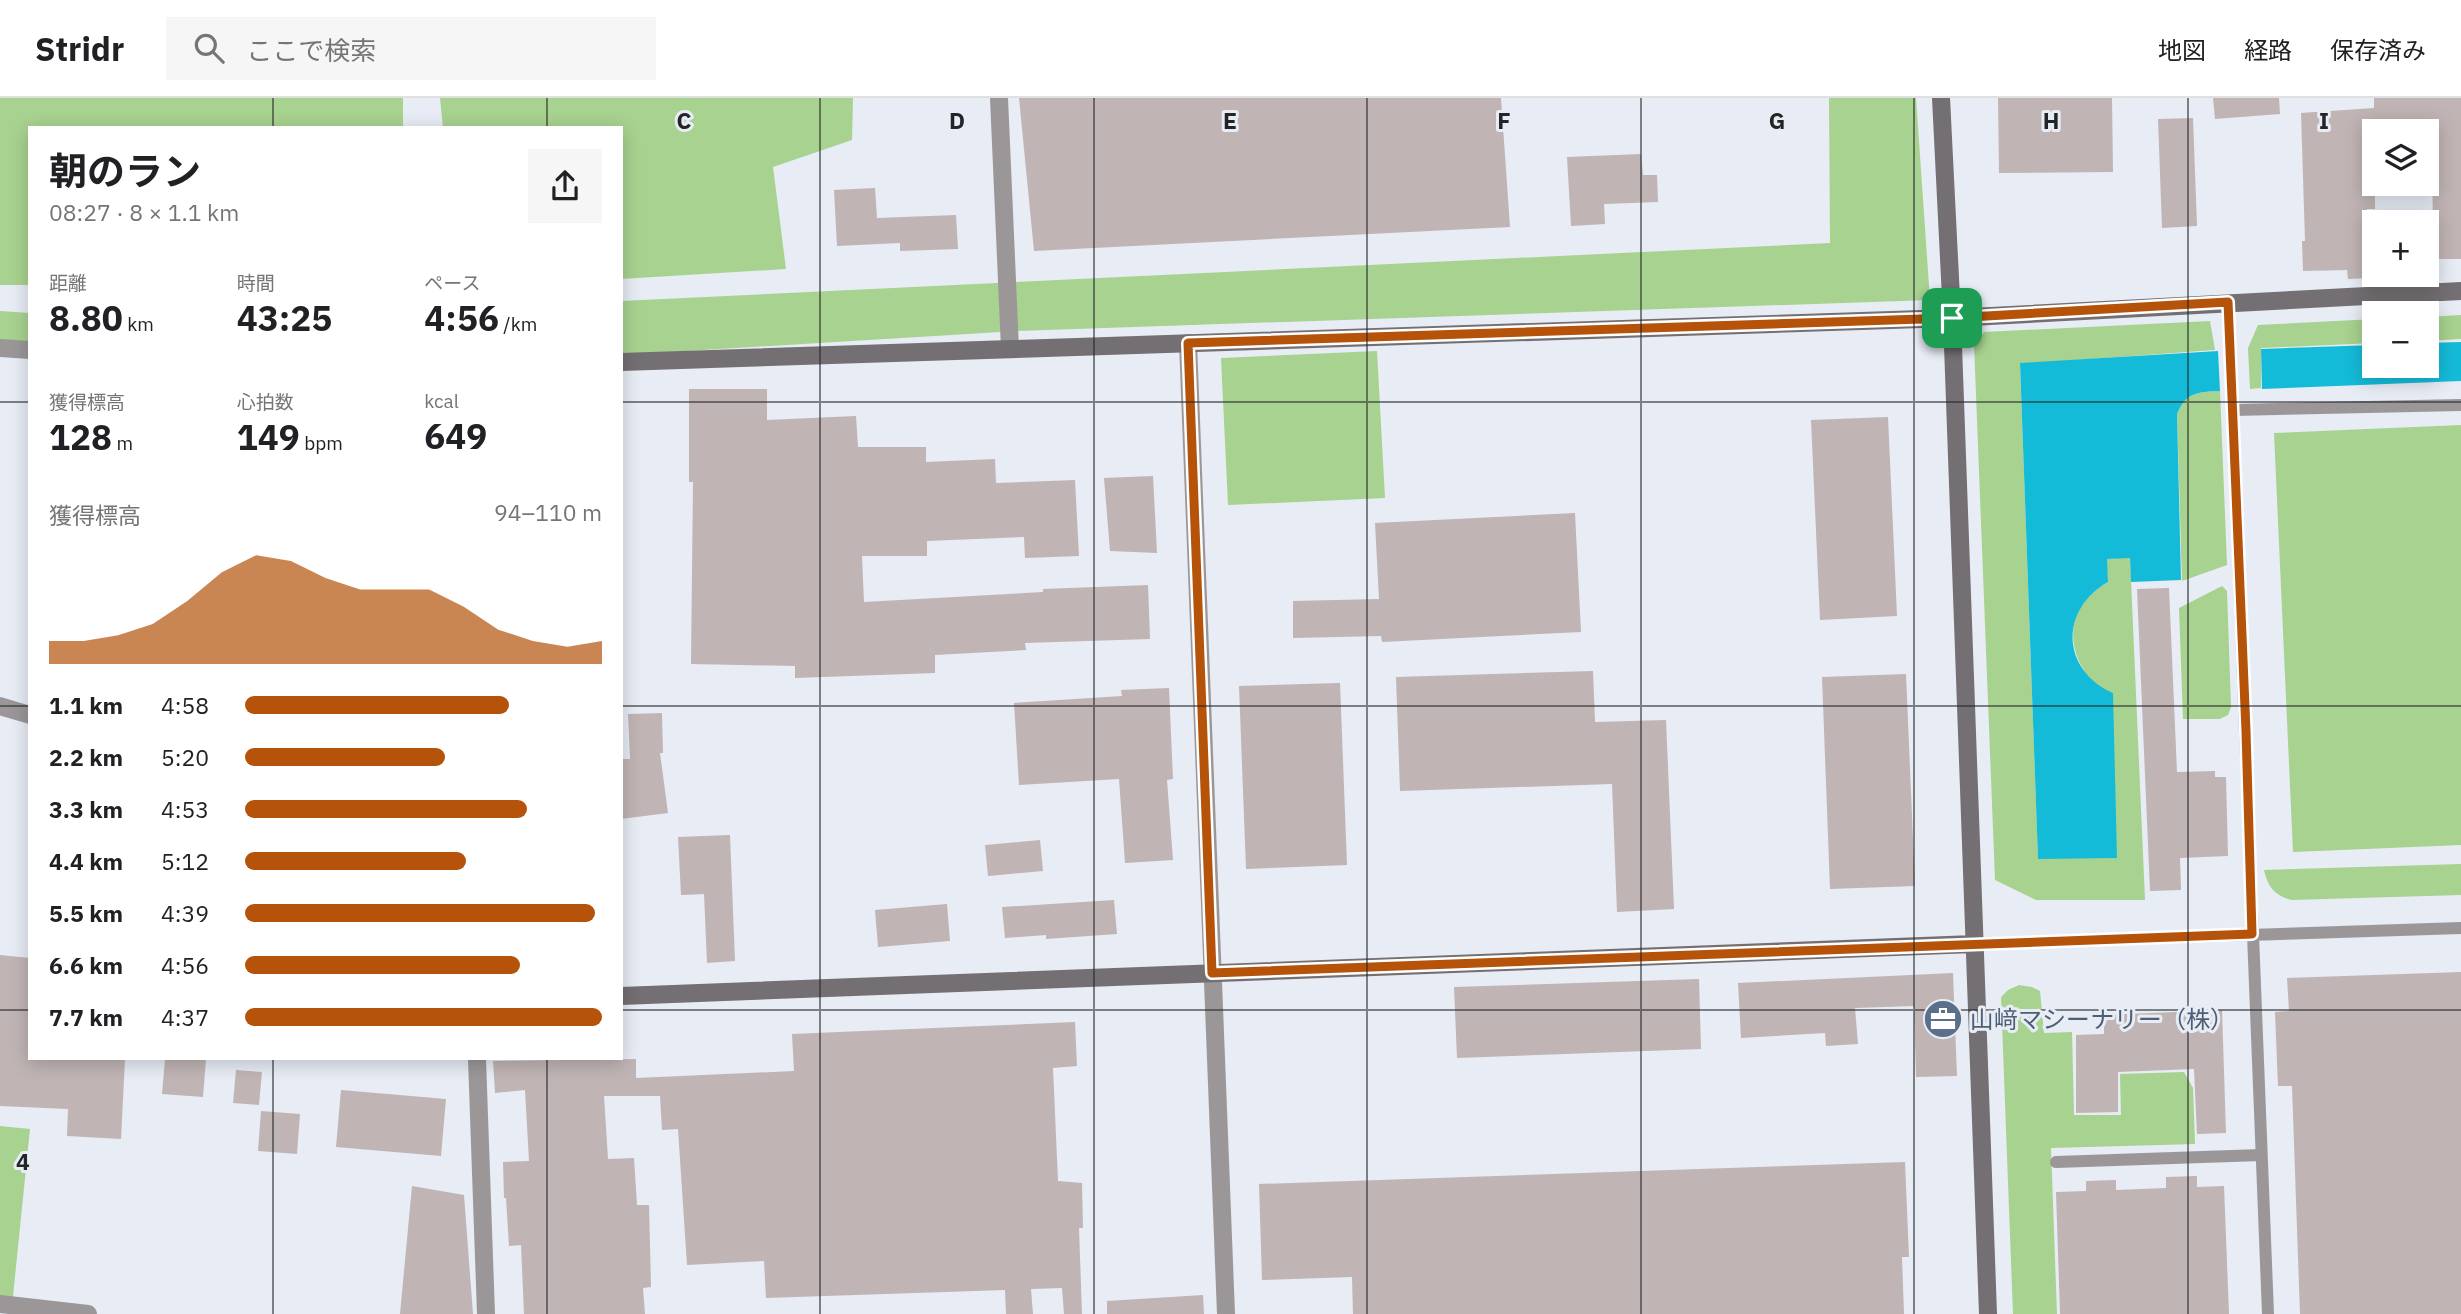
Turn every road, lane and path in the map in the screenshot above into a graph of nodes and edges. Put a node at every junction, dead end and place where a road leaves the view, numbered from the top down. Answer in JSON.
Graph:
{"nodes":[{"id":1,"x":999,"y":98,"type":"edge"},
{"id":2,"x":1941,"y":98,"type":"edge"},
{"id":3,"x":2461,"y":291,"type":"edge"},
{"id":4,"x":2228,"y":302,"type":"junction"},
{"id":5,"x":1952,"y":318,"type":"junction"},
{"id":6,"x":1188,"y":343,"type":"junction"},
{"id":7,"x":0,"y":348,"type":"edge"},
{"id":8,"x":1010,"y":349,"type":"junction"},
{"id":9,"x":28,"y":350,"type":"edge"},
{"id":10,"x":623,"y":362,"type":"edge"},
{"id":11,"x":2461,"y":405,"type":"edge"},
{"id":12,"x":2234,"y":410,"type":"junction"},
{"id":13,"x":0,"y":706,"type":"edge"},
{"id":14,"x":28,"y":714,"type":"edge"},
{"id":15,"x":2461,"y":928,"type":"edge"},
{"id":16,"x":2252,"y":934,"type":"junction"},
{"id":17,"x":1974,"y":944,"type":"junction"},
{"id":18,"x":1212,"y":973,"type":"junction"},
{"id":19,"x":623,"y":996,"type":"edge"},
{"id":20,"x":477,"y":1060,"type":"edge"},
{"id":21,"x":2261,"y":1154,"type":"junction"},
{"id":22,"x":2056,"y":1162,"type":"dead end"},
{"id":23,"x":0,"y":1304,"type":"edge"},
{"id":24,"x":88,"y":1314,"type":"edge"},
{"id":25,"x":486,"y":1314,"type":"edge"},
{"id":26,"x":1226,"y":1314,"type":"edge"},
{"id":27,"x":1988,"y":1314,"type":"edge"},
{"id":28,"x":2268,"y":1314,"type":"edge"}],
"edges":[{"from":1,"to":8,"type":"street"},
{"from":2,"to":5,"type":"street"},
{"from":3,"to":4,"type":"street"},
{"from":4,"to":5,"type":"street"},
{"from":4,"to":12,"type":"lane"},
{"from":5,"to":6,"type":"street"},
{"from":5,"to":17,"type":"street"},
{"from":6,"to":8,"type":"street"},
{"from":6,"to":18,"type":"street"},
{"from":7,"to":9,"type":"street"},
{"from":8,"to":10,"type":"street"},
{"from":11,"to":12,"type":"lane"},
{"from":12,"to":16,"type":"lane"},
{"from":13,"to":14,"type":"street"},
{"from":15,"to":16,"type":"lane"},
{"from":16,"to":17,"type":"lane"},
{"from":16,"to":21,"type":"lane"},
{"from":17,"to":18,"type":"street"},
{"from":17,"to":27,"type":"street"},
{"from":18,"to":19,"type":"street"},
{"from":18,"to":26,"type":"street"},
{"from":20,"to":25,"type":"street"},
{"from":21,"to":22,"type":"lane"},
{"from":21,"to":28,"type":"lane"},
{"from":23,"to":24,"type":"street"}]}
